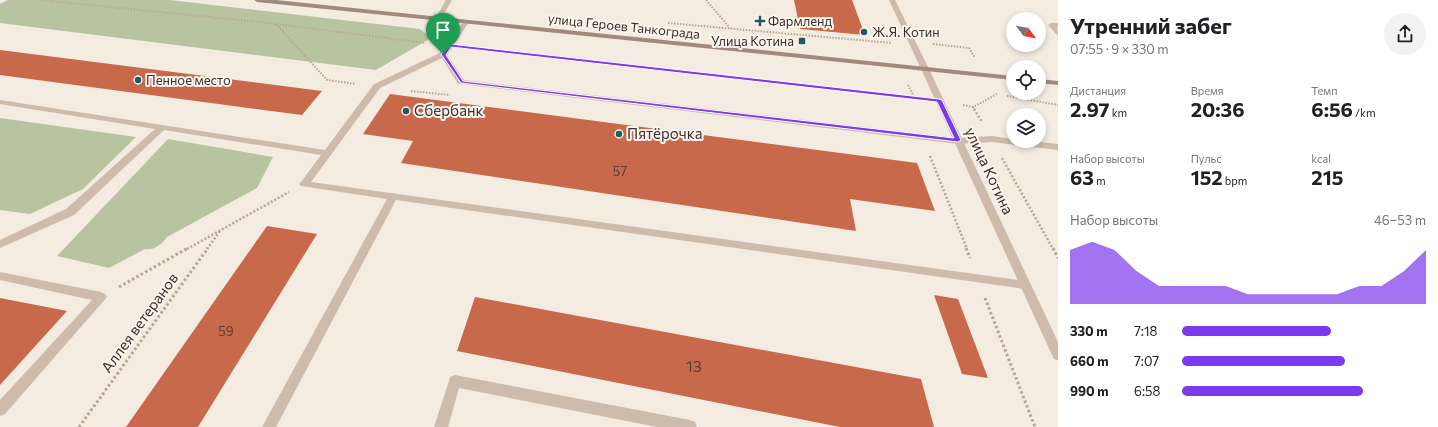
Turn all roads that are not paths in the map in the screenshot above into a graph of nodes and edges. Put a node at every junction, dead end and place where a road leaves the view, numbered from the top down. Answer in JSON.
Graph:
{"nodes":[{"id":1,"x":257,"y":0,"type":"edge"},
{"id":2,"x":449,"y":0,"type":"edge"},
{"id":3,"x":892,"y":0,"type":"edge"},
{"id":4,"x":438,"y":19,"type":"junction"},
{"id":5,"x":466,"y":22,"type":"junction"},
{"id":6,"x":1058,"y":25,"type":"edge"},
{"id":7,"x":1058,"y":34,"type":"edge"},
{"id":8,"x":443,"y":54,"type":"junction"},
{"id":9,"x":924,"y":69,"type":"junction"},
{"id":10,"x":1006,"y":77,"type":"edge"},
{"id":11,"x":1046,"y":82,"type":"edge"},
{"id":12,"x":1058,"y":83,"type":"edge"},
{"id":13,"x":0,"y":102,"type":"edge"},
{"id":14,"x":162,"y":127,"type":"junction"},
{"id":15,"x":958,"y":140,"type":"junction"},
{"id":16,"x":1058,"y":147,"type":"edge"},
{"id":17,"x":326,"y":153,"type":"junction"},
{"id":18,"x":393,"y":196,"type":"junction"},
{"id":19,"x":0,"y":244,"type":"edge"},
{"id":20,"x":0,"y":276,"type":"edge"},
{"id":21,"x":1025,"y":285,"type":"junction"},
{"id":22,"x":1058,"y":355,"type":"edge"},
{"id":23,"x":0,"y":410,"type":"edge"},
{"id":24,"x":269,"y":427,"type":"edge"},
{"id":25,"x":441,"y":427,"type":"edge"},
{"id":26,"x":690,"y":427,"type":"edge"}],
"edges":[{"from":1,"to":4,"type":"main road","name":"улица Героев Танкограда"},
{"from":2,"to":4,"type":"street"},
{"from":3,"to":9,"type":"street","name":"улица Котина"},
{"from":4,"to":5,"type":"main road","name":"улица Героев Танкограда"},
{"from":5,"to":8,"type":"street"},
{"from":5,"to":9,"type":"main road","name":"улица Героев Танкограда"},
{"from":6,"to":7,"type":"street"},
{"from":8,"to":15,"type":"street"},
{"from":8,"to":17,"type":"street"},
{"from":9,"to":10,"type":"main road","name":"улица Героев Танкограда"},
{"from":9,"to":15,"type":"street","name":"улица Котина"},
{"from":11,"to":12,"type":"main road"},
{"from":13,"to":14,"type":"street"},
{"from":14,"to":17,"type":"street"},
{"from":14,"to":19,"type":"street"},
{"from":15,"to":16,"type":"street"},
{"from":15,"to":21,"type":"street","name":"улица Котина"},
{"from":17,"to":18,"type":"street"},
{"from":18,"to":21,"type":"street"},
{"from":18,"to":24,"type":"street"},
{"from":20,"to":23,"type":"street"},
{"from":21,"to":22,"type":"street","name":"улица Котина"},
{"from":25,"to":26,"type":"street"}]}
